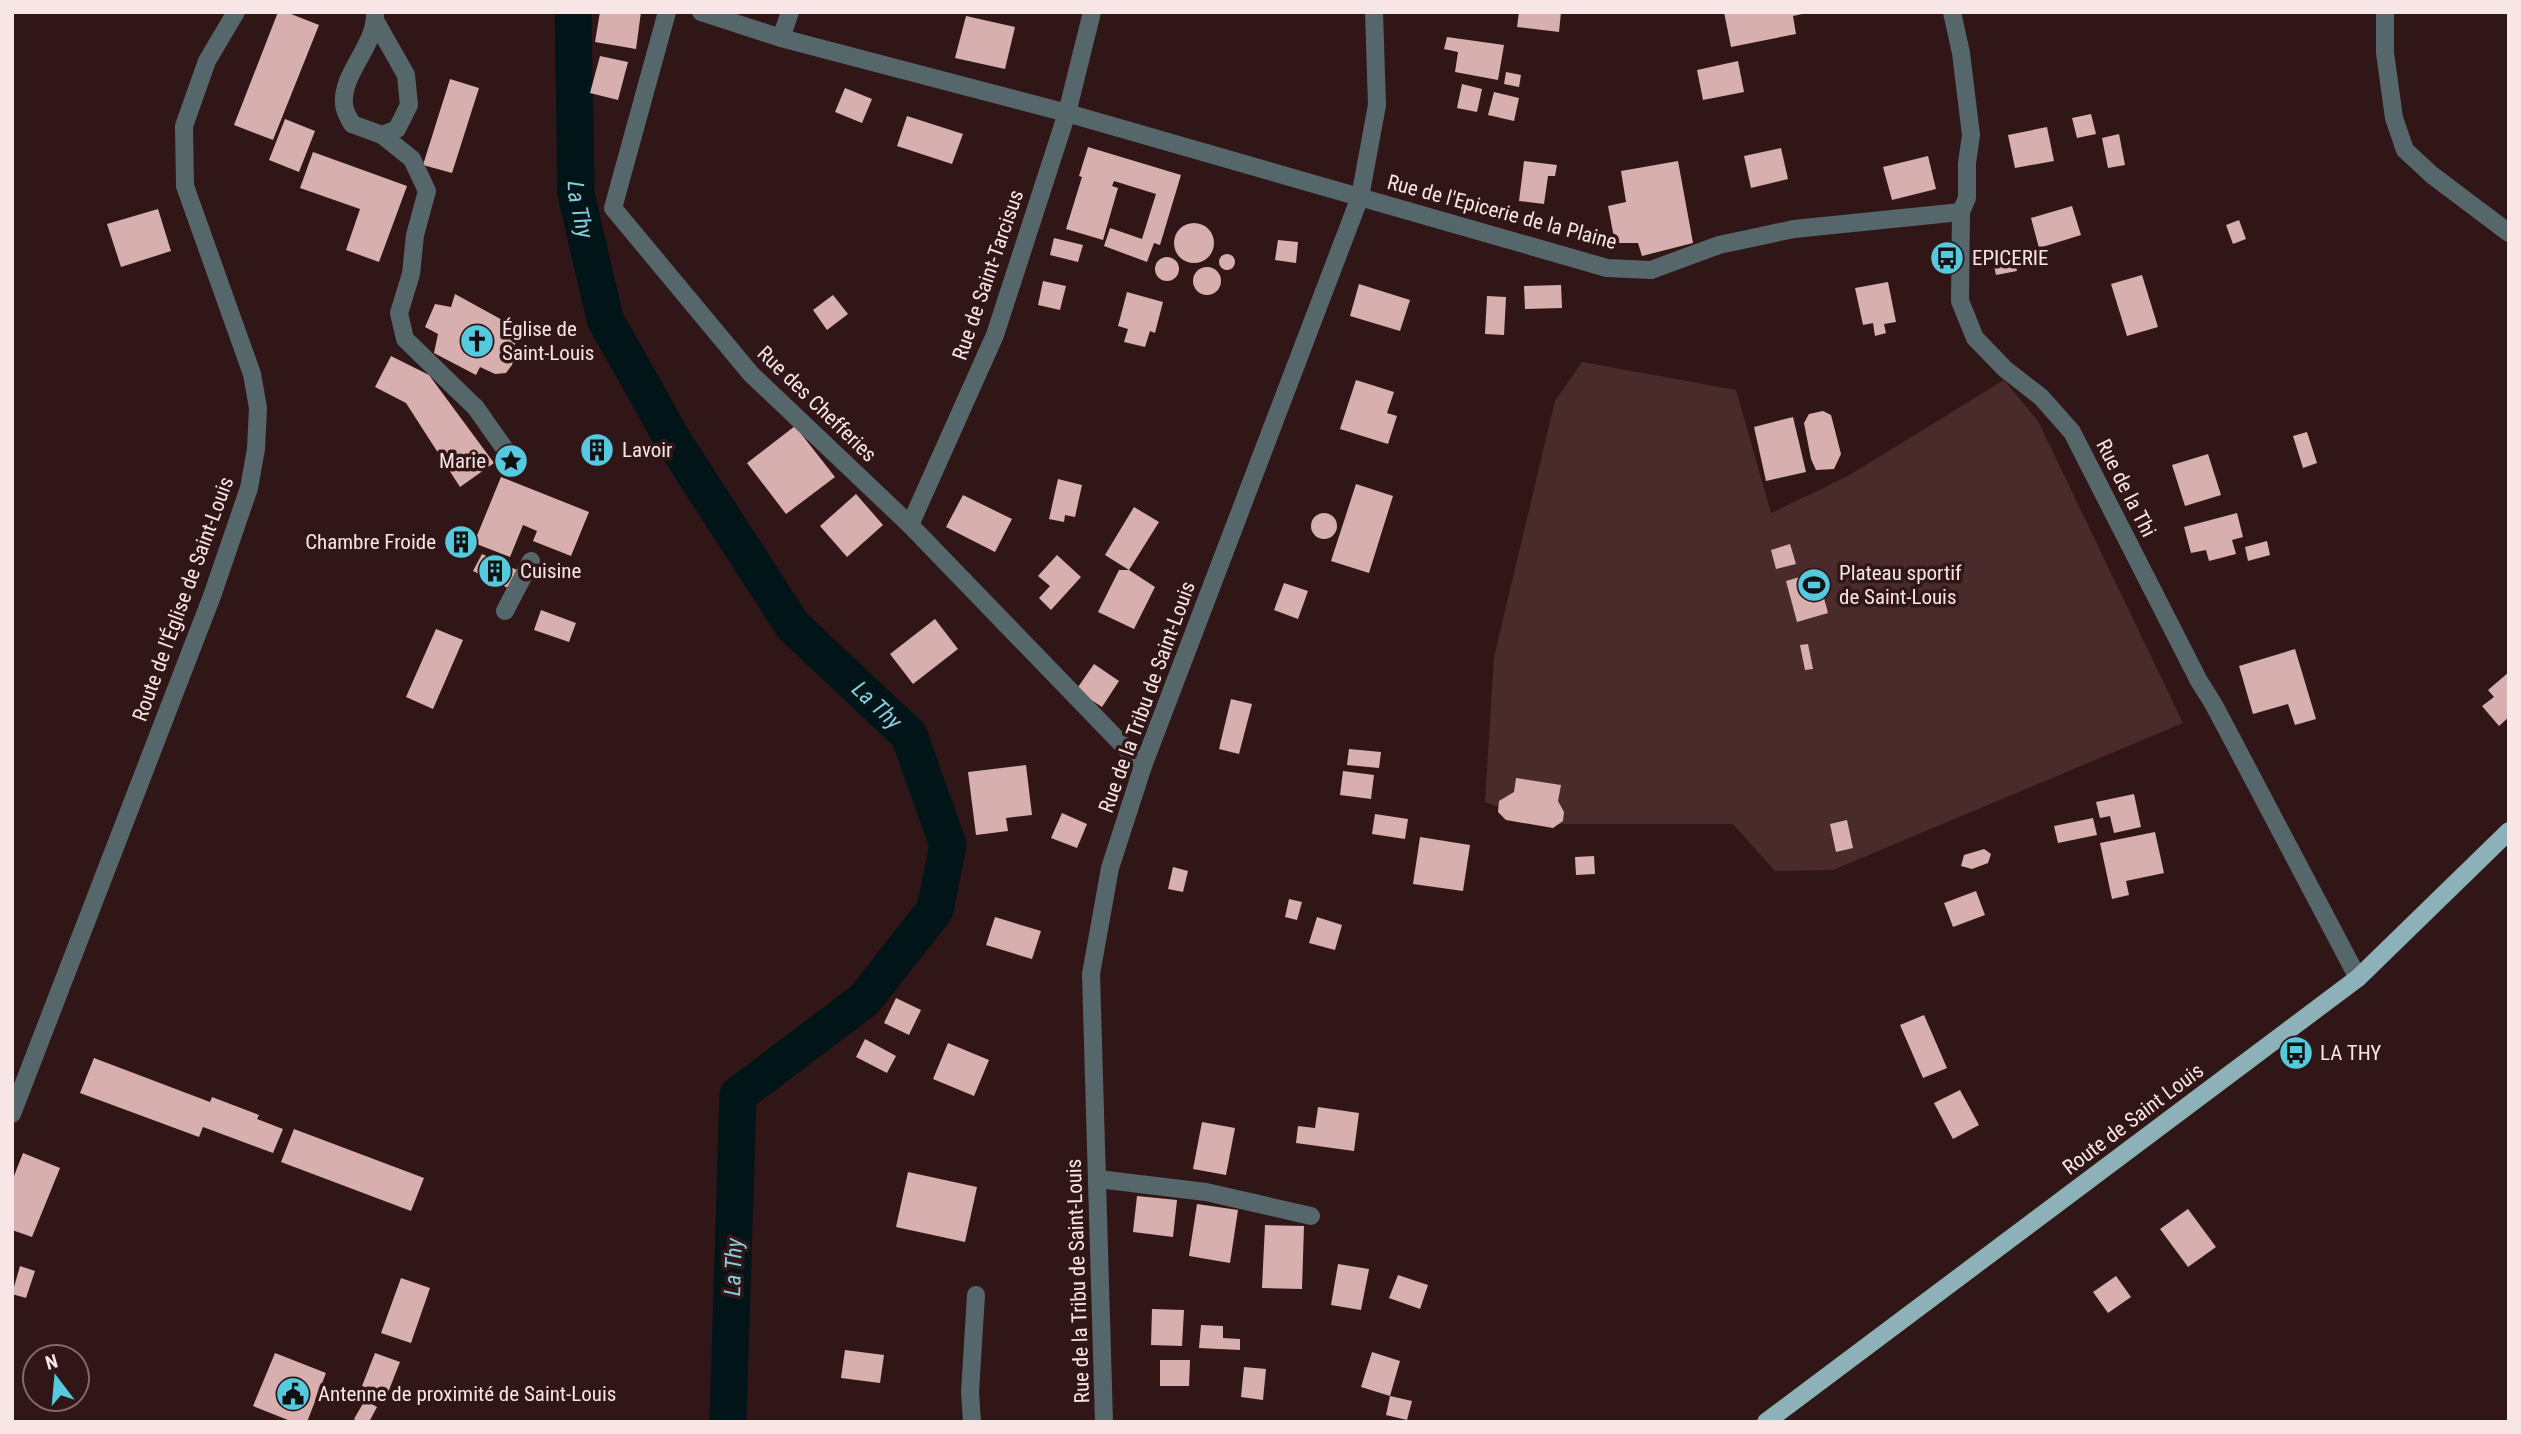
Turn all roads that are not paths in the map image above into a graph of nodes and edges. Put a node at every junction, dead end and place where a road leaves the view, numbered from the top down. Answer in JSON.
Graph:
{"nodes":[{"id":1,"x":236,"y":12,"type":"edge"},
{"id":2,"x":667,"y":12,"type":"edge"},
{"id":3,"x":701,"y":12,"type":"edge"},
{"id":4,"x":790,"y":12,"type":"edge"},
{"id":5,"x":1092,"y":12,"type":"edge"},
{"id":6,"x":1374,"y":12,"type":"edge"},
{"id":7,"x":1952,"y":12,"type":"edge"},
{"id":8,"x":2385,"y":12,"type":"edge"},
{"id":9,"x":376,"y":17,"type":"edge"},
{"id":10,"x":781,"y":38,"type":"junction"},
{"id":11,"x":1067,"y":113,"type":"junction"},
{"id":12,"x":382,"y":135,"type":"junction"},
{"id":13,"x":1360,"y":197,"type":"junction"},
{"id":14,"x":1961,"y":212,"type":"junction"},
{"id":15,"x":2509,"y":233,"type":"edge"},
{"id":16,"x":514,"y":462,"type":"dead end"},
{"id":17,"x":910,"y":525,"type":"junction"},
{"id":18,"x":531,"y":561,"type":"dead end"},
{"id":19,"x":505,"y":611,"type":"dead end"},
{"id":20,"x":1143,"y":766,"type":"junction"},
{"id":21,"x":2509,"y":831,"type":"edge"},
{"id":22,"x":2358,"y":978,"type":"junction"},
{"id":23,"x":12,"y":1114,"type":"edge"},
{"id":24,"x":1098,"y":1179,"type":"junction"},
{"id":25,"x":1311,"y":1216,"type":"dead end"},
{"id":26,"x":976,"y":1295,"type":"dead end"},
{"id":27,"x":972,"y":1422,"type":"edge"},
{"id":28,"x":1104,"y":1422,"type":"edge"},
{"id":29,"x":1766,"y":1422,"type":"edge"}],
"edges":[{"from":1,"to":23,"type":"street","name":"Route de l'Église de Saint-Louis"},
{"from":2,"to":17,"type":"street","name":"Rue des Chefferies"},
{"from":3,"to":10,"type":"street"},
{"from":4,"to":10,"type":"street"},
{"from":5,"to":11,"type":"street","name":"Rue de Saint-Tarcisus"},
{"from":6,"to":13,"type":"street","name":"Rue de la Tribu de Saint-Louis"},
{"from":7,"to":14,"type":"street","name":"Rue de la Thi"},
{"from":8,"to":15,"type":"street"},
{"from":9,"to":12,"type":"street"},
{"from":9,"to":12,"type":"street"},
{"from":10,"to":11,"type":"street"},
{"from":11,"to":13,"type":"street"},
{"from":11,"to":17,"type":"street","name":"Rue de Saint-Tarcisus"},
{"from":12,"to":16,"type":"street"},
{"from":13,"to":14,"type":"street","name":"Rue de l'Epicerie de la Plaine"},
{"from":13,"to":20,"type":"street","name":"Rue de la Tribu de Saint-Louis"},
{"from":14,"to":22,"type":"street","name":"Rue de la Thi"},
{"from":17,"to":20,"type":"street","name":"Rue des Chefferies"},
{"from":18,"to":19,"type":"street"},
{"from":20,"to":24,"type":"street","name":"Rue de la Tribu de Saint-Louis"},
{"from":21,"to":22,"type":"main road","name":"Route de Saint Louis"},
{"from":22,"to":29,"type":"main road","name":"Route de Saint Louis"},
{"from":24,"to":25,"type":"street"},
{"from":24,"to":28,"type":"street","name":"Rue de la Tribu de Saint-Louis"},
{"from":26,"to":27,"type":"street"}]}
